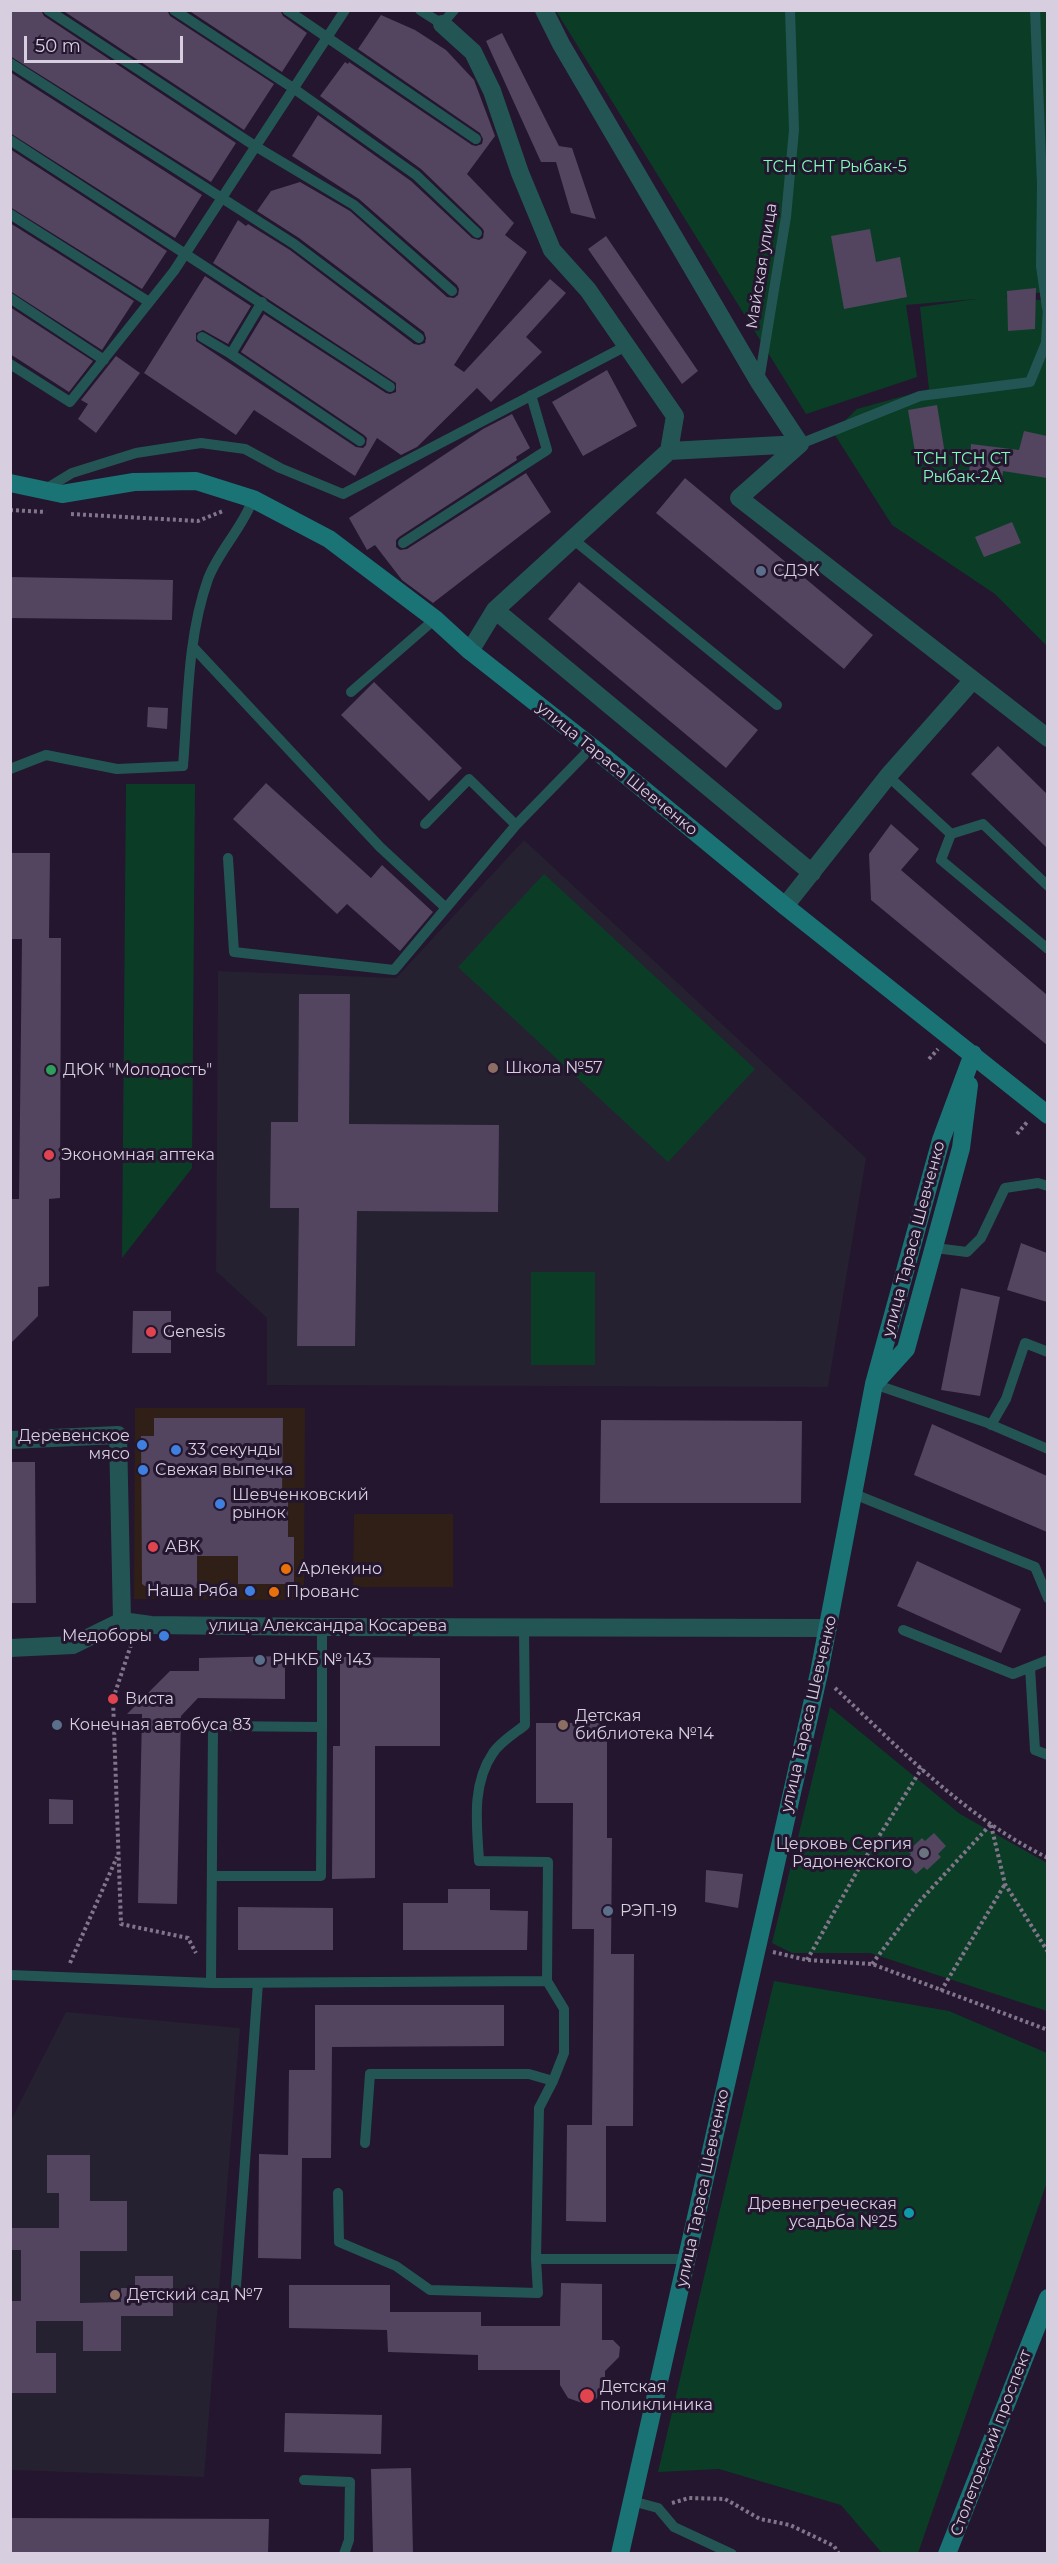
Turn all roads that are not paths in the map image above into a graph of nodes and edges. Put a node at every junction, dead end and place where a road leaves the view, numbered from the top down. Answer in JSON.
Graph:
{"nodes":[{"id":1,"x":48,"y":10,"type":"edge"},
{"id":2,"x":174,"y":10,"type":"edge"},
{"id":3,"x":287,"y":10,"type":"edge"},
{"id":4,"x":345,"y":10,"type":"edge"},
{"id":5,"x":420,"y":10,"type":"edge"},
{"id":6,"x":544,"y":10,"type":"edge"},
{"id":7,"x":790,"y":10,"type":"edge"},
{"id":8,"x":1035,"y":10,"type":"edge"},
{"id":9,"x":448,"y":17,"type":"edge"},
{"id":10,"x":327,"y":36,"type":"junction"},
{"id":11,"x":10,"y":63,"type":"edge"},
{"id":12,"x":292,"y":88,"type":"junction"},
{"id":13,"x":476,"y":139,"type":"dead end"},
{"id":14,"x":10,"y":140,"type":"edge"},
{"id":15,"x":255,"y":146,"type":"junction"},
{"id":16,"x":221,"y":198,"type":"junction"},
{"id":17,"x":10,"y":214,"type":"edge"},
{"id":18,"x":477,"y":233,"type":"dead end"},
{"id":19,"x":186,"y":252,"type":"junction"},
{"id":20,"x":452,"y":291,"type":"dead end"},
{"id":21,"x":10,"y":298,"type":"edge"},
{"id":22,"x":262,"y":302,"type":"junction"},
{"id":23,"x":149,"y":303,"type":"junction"},
{"id":24,"x":1047,"y":308,"type":"edge"},
{"id":25,"x":202,"y":337,"type":"dead end"},
{"id":26,"x":419,"y":338,"type":"dead end"},
{"id":27,"x":626,"y":346,"type":"junction"},
{"id":28,"x":231,"y":354,"type":"junction"},
{"id":29,"x":104,"y":360,"type":"junction"},
{"id":30,"x":10,"y":364,"type":"edge"},
{"id":31,"x":759,"y":382,"type":"junction"},
{"id":32,"x":390,"y":387,"type":"dead end"},
{"id":33,"x":531,"y":395,"type":"junction"},
{"id":34,"x":360,"y":441,"type":"dead end"},
{"id":35,"x":800,"y":444,"type":"junction"},
{"id":36,"x":669,"y":452,"type":"junction"},
{"id":37,"x":10,"y":483,"type":"edge"},
{"id":38,"x":44,"y":490,"type":"junction"},
{"id":39,"x":253,"y":499,"type":"junction"},
{"id":40,"x":574,"y":540,"type":"junction"},
{"id":41,"x":403,"y":543,"type":"dead end"},
{"id":42,"x":495,"y":610,"type":"junction"},
{"id":43,"x":435,"y":619,"type":"junction"},
{"id":44,"x":193,"y":647,"type":"junction"},
{"id":45,"x":470,"y":651,"type":"junction"},
{"id":46,"x":972,"y":681,"type":"junction"},
{"id":47,"x":351,"y":692,"type":"dead end"},
{"id":48,"x":777,"y":705,"type":"dead end"},
{"id":49,"x":1047,"y":738,"type":"edge"},
{"id":50,"x":592,"y":747,"type":"junction"},
{"id":51,"x":10,"y":769,"type":"edge"},
{"id":52,"x":888,"y":776,"type":"junction"},
{"id":53,"x":425,"y":824,"type":"dead end"},
{"id":54,"x":516,"y":825,"type":"junction"},
{"id":55,"x":951,"y":834,"type":"junction"},
{"id":56,"x":228,"y":858,"type":"dead end"},
{"id":57,"x":812,"y":873,"type":"junction"},
{"id":58,"x":1047,"y":886,"type":"edge"},
{"id":59,"x":784,"y":906,"type":"junction"},
{"id":60,"x":446,"y":908,"type":"junction"},
{"id":61,"x":1047,"y":949,"type":"edge"},
{"id":62,"x":972,"y":1054,"type":"junction"},
{"id":63,"x":1047,"y":1115,"type":"edge"},
{"id":64,"x":1047,"y":1186,"type":"edge"},
{"id":65,"x":935,"y":1248,"type":"junction"},
{"id":66,"x":1047,"y":1352,"type":"edge"},
{"id":67,"x":874,"y":1384,"type":"junction"},
{"id":68,"x":991,"y":1425,"type":"junction"},
{"id":69,"x":10,"y":1440,"type":"edge"},
{"id":70,"x":1047,"y":1449,"type":"edge"},
{"id":71,"x":854,"y":1494,"type":"junction"},
{"id":72,"x":1047,"y":1598,"type":"edge"},
{"id":73,"x":128,"y":1627,"type":"junction"},
{"id":74,"x":322,"y":1627,"type":"junction"},
{"id":75,"x":524,"y":1627,"type":"junction"},
{"id":76,"x":828,"y":1628,"type":"junction"},
{"id":77,"x":903,"y":1630,"type":"dead end"},
{"id":78,"x":10,"y":1648,"type":"edge"},
{"id":79,"x":1047,"y":1660,"type":"edge"},
{"id":80,"x":1030,"y":1667,"type":"junction"},
{"id":81,"x":321,"y":1727,"type":"junction"},
{"id":82,"x":1047,"y":1755,"type":"edge"},
{"id":83,"x":212,"y":1876,"type":"junction"},
{"id":84,"x":10,"y":1975,"type":"edge"},
{"id":85,"x":548,"y":1981,"type":"junction"},
{"id":86,"x":211,"y":1983,"type":"junction"},
{"id":87,"x":258,"y":1983,"type":"junction"},
{"id":88,"x":553,"y":2081,"type":"junction"},
{"id":89,"x":365,"y":2143,"type":"dead end"},
{"id":90,"x":338,"y":2193,"type":"dead end"},
{"id":91,"x":536,"y":2259,"type":"junction"},
{"id":92,"x":688,"y":2259,"type":"junction"},
{"id":93,"x":236,"y":2286,"type":"dead end"},
{"id":94,"x":1047,"y":2298,"type":"edge"},
{"id":95,"x":304,"y":2480,"type":"dead end"},
{"id":96,"x":632,"y":2501,"type":"junction"},
{"id":97,"x":344,"y":2553,"type":"edge"},
{"id":98,"x":620,"y":2553,"type":"edge"},
{"id":99,"x":732,"y":2553,"type":"edge"},
{"id":100,"x":948,"y":2553,"type":"edge"}],
"edges":[{"from":1,"to":15,"type":"lane"},
{"from":2,"to":12,"type":"lane"},
{"from":3,"to":10,"type":"lane"},
{"from":4,"to":10,"type":"lane"},
{"from":5,"to":9,"type":"lane"},
{"from":6,"to":31,"type":"street"},
{"from":7,"to":31,"type":"lane","name":"Майская улица"},
{"from":8,"to":24,"type":"lane"},
{"from":9,"to":27,"type":"street"},
{"from":10,"to":12,"type":"lane"},
{"from":10,"to":13,"type":"lane"},
{"from":11,"to":16,"type":"lane"},
{"from":12,"to":15,"type":"lane"},
{"from":12,"to":18,"type":"lane"},
{"from":14,"to":19,"type":"lane"},
{"from":15,"to":16,"type":"lane"},
{"from":15,"to":20,"type":"lane"},
{"from":16,"to":19,"type":"lane"},
{"from":16,"to":26,"type":"lane"},
{"from":17,"to":23,"type":"lane"},
{"from":19,"to":22,"type":"lane"},
{"from":19,"to":23,"type":"lane"},
{"from":21,"to":29,"type":"lane"},
{"from":22,"to":28,"type":"lane"},
{"from":22,"to":32,"type":"lane"},
{"from":23,"to":29,"type":"lane"},
{"from":24,"to":35,"type":"lane"},
{"from":25,"to":28,"type":"lane"},
{"from":27,"to":33,"type":"lane"},
{"from":27,"to":36,"type":"street"},
{"from":28,"to":34,"type":"lane"},
{"from":29,"to":30,"type":"lane"},
{"from":31,"to":35,"type":"street"},
{"from":33,"to":38,"type":"lane"},
{"from":33,"to":41,"type":"lane"},
{"from":35,"to":36,"type":"street"},
{"from":35,"to":46,"type":"street"},
{"from":36,"to":40,"type":"street"},
{"from":37,"to":38,"type":"street","name":"улица Тараса Шевченко"},
{"from":38,"to":39,"type":"street","name":"улица Тараса Шевченко"},
{"from":39,"to":43,"type":"street","name":"улица Тараса Шевченко"},
{"from":39,"to":44,"type":"lane"},
{"from":40,"to":42,"type":"street"},
{"from":40,"to":48,"type":"lane"},
{"from":42,"to":45,"type":"street"},
{"from":42,"to":57,"type":"street"},
{"from":43,"to":45,"type":"street","name":"улица Тараса Шевченко"},
{"from":43,"to":47,"type":"lane"},
{"from":44,"to":51,"type":"lane"},
{"from":44,"to":60,"type":"lane"},
{"from":45,"to":50,"type":"street","name":"улица Тараса Шевченко"},
{"from":46,"to":49,"type":"street"},
{"from":46,"to":52,"type":"street"},
{"from":50,"to":54,"type":"lane"},
{"from":50,"to":59,"type":"street","name":"улица Тараса Шевченко"},
{"from":52,"to":55,"type":"lane"},
{"from":52,"to":57,"type":"street"},
{"from":53,"to":54,"type":"lane"},
{"from":54,"to":60,"type":"lane"},
{"from":55,"to":58,"type":"lane"},
{"from":55,"to":61,"type":"lane"},
{"from":56,"to":60,"type":"lane"},
{"from":57,"to":59,"type":"street"},
{"from":59,"to":62,"type":"street","name":"улица Тараса Шевченко"},
{"from":62,"to":63,"type":"street","name":"улица Тараса Шевченко"},
{"from":62,"to":65,"type":"street"},
{"from":62,"to":67,"type":"street","name":"улица Тараса Шевченко"},
{"from":64,"to":65,"type":"lane"},
{"from":65,"to":67,"type":"street"},
{"from":66,"to":68,"type":"lane"},
{"from":67,"to":68,"type":"lane"},
{"from":67,"to":71,"type":"street","name":"улица Тараса Шевченко"},
{"from":68,"to":70,"type":"lane"},
{"from":69,"to":73,"type":"street"},
{"from":71,"to":72,"type":"lane"},
{"from":71,"to":76,"type":"street","name":"улица Тараса Шевченко"},
{"from":73,"to":74,"type":"street","name":"улица Александра Косарева"},
{"from":73,"to":78,"type":"street"},
{"from":74,"to":75,"type":"street","name":"улица Александра Косарева"},
{"from":74,"to":81,"type":"lane"},
{"from":75,"to":76,"type":"street","name":"улица Александра Косарева"},
{"from":75,"to":85,"type":"lane"},
{"from":76,"to":92,"type":"street","name":"улица Тараса Шевченко"},
{"from":77,"to":80,"type":"lane"},
{"from":79,"to":80,"type":"lane"},
{"from":80,"to":82,"type":"lane"},
{"from":81,"to":83,"type":"lane"},
{"from":81,"to":83,"type":"lane"},
{"from":83,"to":86,"type":"lane"},
{"from":84,"to":86,"type":"lane"},
{"from":85,"to":87,"type":"lane"},
{"from":85,"to":88,"type":"lane"},
{"from":86,"to":87,"type":"lane"},
{"from":87,"to":93,"type":"lane"},
{"from":88,"to":89,"type":"lane"},
{"from":88,"to":91,"type":"lane"},
{"from":90,"to":91,"type":"lane"},
{"from":91,"to":92,"type":"lane"},
{"from":92,"to":96,"type":"street","name":"улица Тараса Шевченко"},
{"from":94,"to":100,"type":"street","name":"Столетовский проспект"},
{"from":95,"to":97,"type":"lane"},
{"from":96,"to":98,"type":"street","name":"улица Тараса Шевченко"},
{"from":96,"to":99,"type":"lane"}]}
